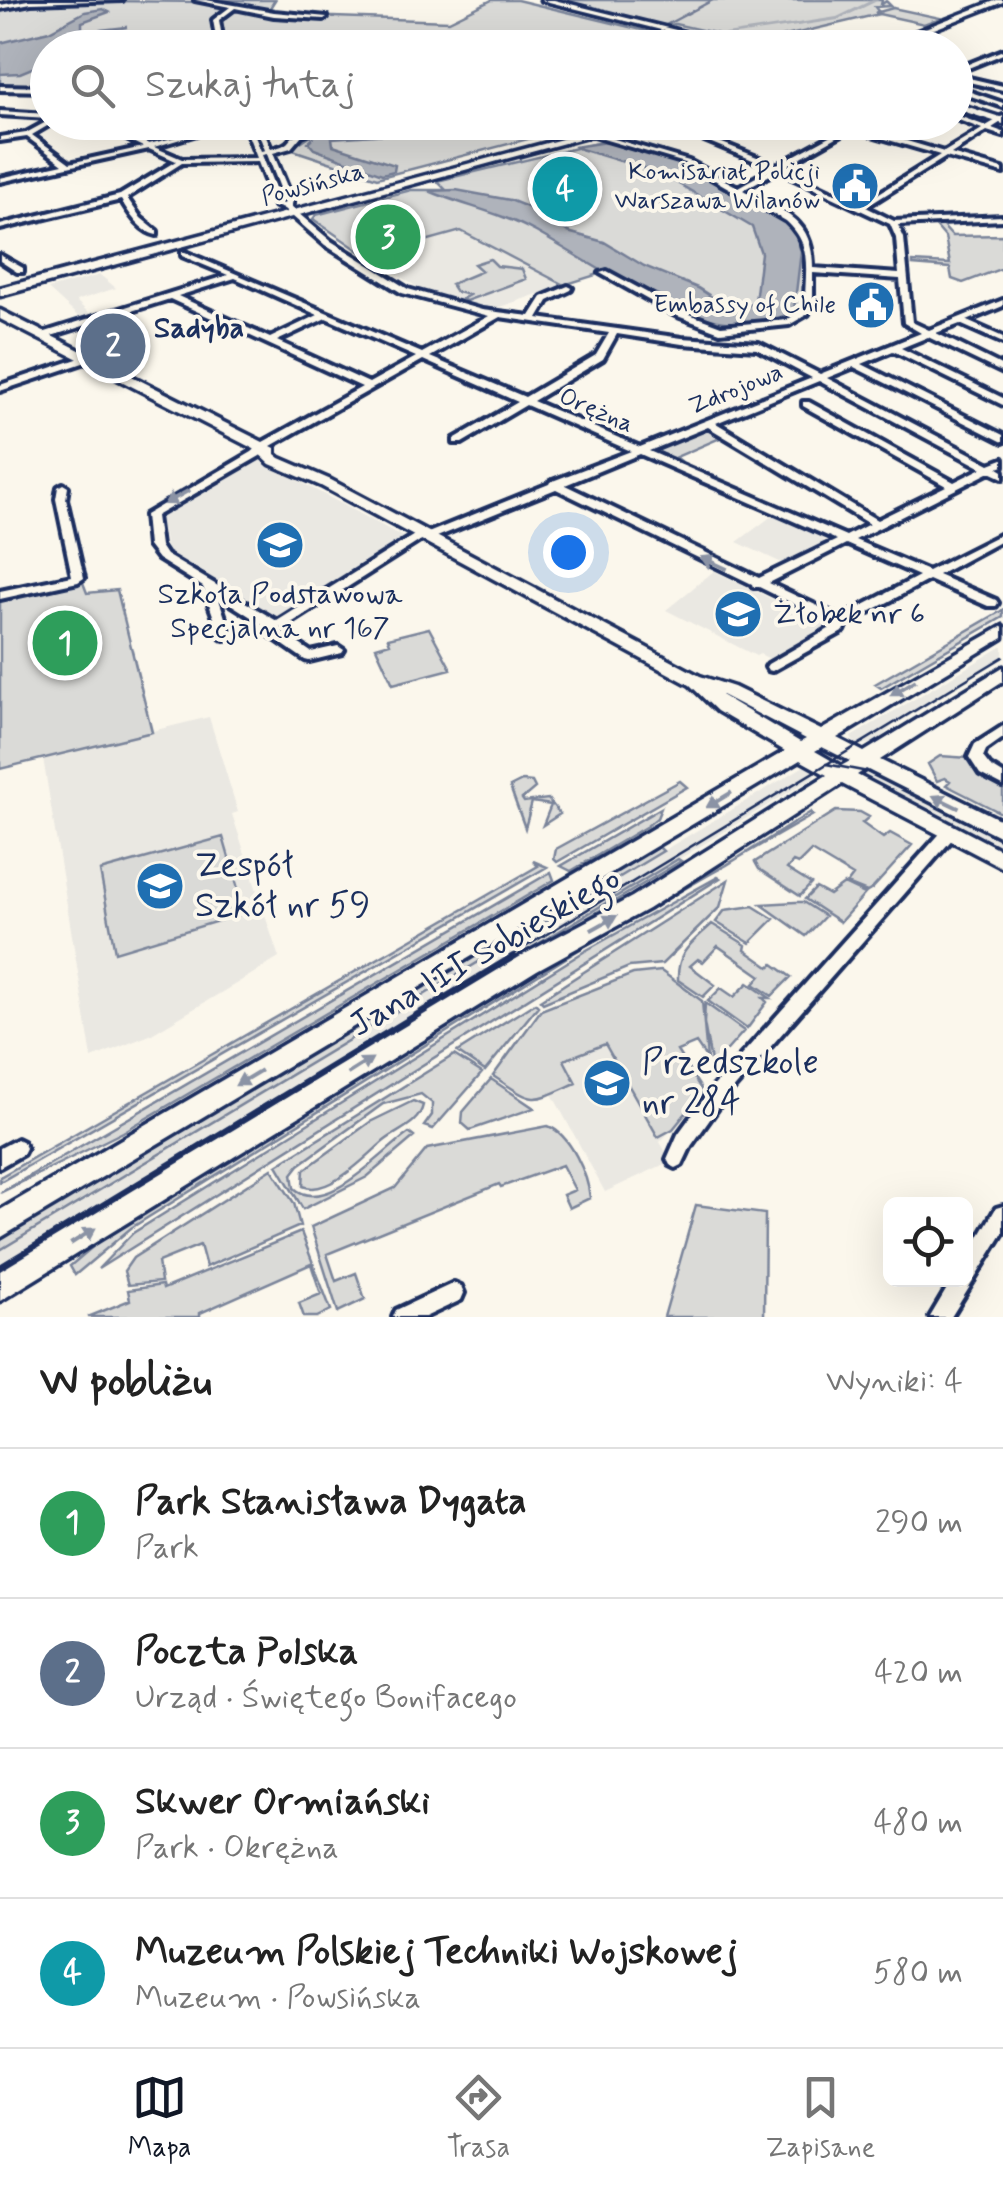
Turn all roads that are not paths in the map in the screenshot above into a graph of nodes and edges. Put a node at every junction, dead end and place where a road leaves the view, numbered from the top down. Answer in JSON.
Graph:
{"nodes":[{"id":1,"x":120,"y":0,"type":"edge"},
{"id":2,"x":198,"y":0,"type":"edge"},
{"id":3,"x":546,"y":0,"type":"edge"},
{"id":4,"x":42,"y":1,"type":"edge"},
{"id":5,"x":31,"y":2,"type":"edge"},
{"id":6,"x":5,"y":4,"type":"edge"},
{"id":7,"x":1003,"y":4,"type":"edge"},
{"id":8,"x":234,"y":7,"type":"junction"},
{"id":9,"x":324,"y":17,"type":"dead end"},
{"id":10,"x":218,"y":30,"type":"edge"},
{"id":11,"x":670,"y":30,"type":"edge"},
{"id":12,"x":929,"y":30,"type":"edge"},
{"id":13,"x":940,"y":30,"type":"edge"},
{"id":14,"x":1003,"y":52,"type":"edge"},
{"id":15,"x":973,"y":66,"type":"edge"},
{"id":16,"x":973,"y":79,"type":"edge"},
{"id":17,"x":0,"y":88,"type":"edge"},
{"id":18,"x":1003,"y":88,"type":"edge"},
{"id":19,"x":30,"y":89,"type":"edge"},
{"id":20,"x":973,"y":95,"type":"edge"},
{"id":21,"x":1003,"y":105,"type":"edge"},
{"id":22,"x":973,"y":111,"type":"edge"},
{"id":23,"x":0,"y":114,"type":"edge"},
{"id":24,"x":30,"y":117,"type":"edge"},
{"id":25,"x":1002,"y":120,"type":"edge"},
{"id":26,"x":973,"y":123,"type":"edge"},
{"id":27,"x":988,"y":128,"type":"junction"},
{"id":28,"x":1003,"y":134,"type":"edge"},
{"id":29,"x":28,"y":135,"type":"edge"},
{"id":30,"x":973,"y":138,"type":"edge"},
{"id":31,"x":0,"y":139,"type":"edge"},
{"id":32,"x":35,"y":140,"type":"edge"},
{"id":33,"x":137,"y":140,"type":"edge"},
{"id":34,"x":171,"y":140,"type":"edge"},
{"id":35,"x":253,"y":140,"type":"edge"},
{"id":36,"x":265,"y":140,"type":"edge"},
{"id":37,"x":295,"y":140,"type":"edge"},
{"id":38,"x":560,"y":140,"type":"edge"},
{"id":39,"x":623,"y":140,"type":"edge"},
{"id":40,"x":709,"y":140,"type":"edge"},
{"id":41,"x":828,"y":140,"type":"edge"},
{"id":42,"x":904,"y":140,"type":"edge"},
{"id":43,"x":970,"y":140,"type":"edge"},
{"id":44,"x":150,"y":146,"type":"junction"},
{"id":45,"x":270,"y":152,"type":"junction"},
{"id":46,"x":950,"y":154,"type":"junction"},
{"id":47,"x":259,"y":157,"type":"junction"},
{"id":48,"x":181,"y":161,"type":"junction"},
{"id":49,"x":68,"y":165,"type":"junction"},
{"id":50,"x":777,"y":168,"type":"junction"},
{"id":51,"x":1003,"y":171,"type":"edge"},
{"id":52,"x":0,"y":180,"type":"edge"},
{"id":53,"x":738,"y":190,"type":"junction"},
{"id":54,"x":123,"y":196,"type":"junction"},
{"id":55,"x":863,"y":206,"type":"junction"},
{"id":56,"x":289,"y":210,"type":"junction"},
{"id":57,"x":1003,"y":218,"type":"edge"},
{"id":58,"x":893,"y":223,"type":"junction"},
{"id":59,"x":0,"y":226,"type":"edge"},
{"id":60,"x":154,"y":233,"type":"dead end"},
{"id":61,"x":185,"y":254,"type":"dead end"},
{"id":62,"x":0,"y":256,"type":"edge"},
{"id":63,"x":20,"y":270,"type":"dead end"},
{"id":64,"x":810,"y":270,"type":"junction"},
{"id":65,"x":604,"y":274,"type":"dead end"},
{"id":66,"x":234,"y":276,"type":"junction"},
{"id":67,"x":904,"y":277,"type":"junction"},
{"id":68,"x":0,"y":283,"type":"edge"},
{"id":69,"x":568,"y":288,"type":"dead end"},
{"id":70,"x":0,"y":292,"type":"edge"},
{"id":71,"x":173,"y":297,"type":"junction"},
{"id":72,"x":1003,"y":303,"type":"edge"},
{"id":73,"x":0,"y":304,"type":"edge"},
{"id":74,"x":0,"y":314,"type":"edge"},
{"id":75,"x":498,"y":314,"type":"junction"},
{"id":76,"x":325,"y":315,"type":"junction"},
{"id":77,"x":532,"y":318,"type":"junction"},
{"id":78,"x":959,"y":320,"type":"junction"},
{"id":79,"x":730,"y":329,"type":"junction"},
{"id":80,"x":615,"y":331,"type":"junction"},
{"id":81,"x":927,"y":334,"type":"junction"},
{"id":82,"x":48,"y":335,"type":"junction"},
{"id":83,"x":1003,"y":340,"type":"edge"},
{"id":84,"x":271,"y":341,"type":"junction"},
{"id":85,"x":722,"y":342,"type":"junction"},
{"id":86,"x":894,"y":348,"type":"junction"},
{"id":87,"x":422,"y":357,"type":"junction"},
{"id":88,"x":89,"y":358,"type":"junction"},
{"id":89,"x":856,"y":364,"type":"junction"},
{"id":90,"x":1003,"y":370,"type":"edge"},
{"id":91,"x":820,"y":378,"type":"junction"},
{"id":92,"x":369,"y":386,"type":"junction"},
{"id":93,"x":0,"y":388,"type":"edge"},
{"id":94,"x":525,"y":402,"type":"junction"},
{"id":95,"x":1003,"y":402,"type":"edge"},
{"id":96,"x":806,"y":404,"type":"dead end"},
{"id":97,"x":709,"y":423,"type":"junction"},
{"id":98,"x":1003,"y":439,"type":"edge"},
{"id":99,"x":458,"y":441,"type":"dead end"},
{"id":100,"x":261,"y":449,"type":"junction"},
{"id":101,"x":638,"y":450,"type":"junction"},
{"id":102,"x":1003,"y":462,"type":"edge"},
{"id":103,"x":990,"y":468,"type":"junction"},
{"id":104,"x":1003,"y":475,"type":"edge"},
{"id":105,"x":554,"y":484,"type":"junction"},
{"id":106,"x":953,"y":486,"type":"junction"},
{"id":107,"x":63,"y":487,"type":"dead end"},
{"id":108,"x":876,"y":524,"type":"junction"},
{"id":109,"x":425,"y":536,"type":"junction"},
{"id":110,"x":1003,"y":536,"type":"edge"},
{"id":111,"x":846,"y":541,"type":"junction"},
{"id":112,"x":926,"y":575,"type":"junction"},
{"id":113,"x":757,"y":584,"type":"junction"},
{"id":114,"x":208,"y":585,"type":"junction"},
{"id":115,"x":0,"y":595,"type":"edge"},
{"id":116,"x":992,"y":603,"type":"dead end"},
{"id":117,"x":840,"y":622,"type":"junction"},
{"id":118,"x":273,"y":625,"type":"junction"},
{"id":119,"x":1003,"y":631,"type":"edge"},
{"id":120,"x":338,"y":650,"type":"dead end"},
{"id":121,"x":772,"y":667,"type":"dead end"},
{"id":122,"x":1003,"y":673,"type":"edge"},
{"id":123,"x":1003,"y":731,"type":"edge"},
{"id":124,"x":810,"y":744,"type":"junction"},
{"id":125,"x":863,"y":761,"type":"junction"},
{"id":126,"x":843,"y":776,"type":"junction"},
{"id":127,"x":1003,"y":781,"type":"edge"},
{"id":128,"x":1003,"y":830,"type":"edge"},
{"id":129,"x":950,"y":832,"type":"junction"},
{"id":130,"x":1003,"y":860,"type":"edge"},
{"id":131,"x":676,"y":1159,"type":"dead end"},
{"id":132,"x":1003,"y":1216,"type":"edge"},
{"id":133,"x":0,"y":1225,"type":"edge"},
{"id":134,"x":973,"y":1264,"type":"edge"},
{"id":135,"x":0,"y":1287,"type":"edge"},
{"id":136,"x":958,"y":1287,"type":"edge"},
{"id":137,"x":454,"y":1294,"type":"dead end"},
{"id":138,"x":403,"y":1317,"type":"edge"},
{"id":139,"x":940,"y":1317,"type":"edge"}],
"edges":[{"from":1,"to":4,"type":"street"},
{"from":2,"to":8,"type":"street"},
{"from":3,"to":11,"type":"main road"},
{"from":4,"to":5,"type":"street"},
{"from":5,"to":6,"type":"street"},
{"from":7,"to":12,"type":"main road"},
{"from":7,"to":13,"type":"main road"},
{"from":8,"to":9,"type":"street"},
{"from":8,"to":10,"type":"street"},
{"from":14,"to":15,"type":"street"},
{"from":16,"to":18,"type":"street"},
{"from":17,"to":19,"type":"street"},
{"from":20,"to":21,"type":"street"},
{"from":22,"to":25,"type":"main road"},
{"from":23,"to":24,"type":"street"},
{"from":25,"to":27,"type":"street"},
{"from":26,"to":27,"type":"street"},
{"from":27,"to":28,"type":"street"},
{"from":27,"to":30,"type":"street"},
{"from":29,"to":31,"type":"street"},
{"from":32,"to":49,"type":"street"},
{"from":33,"to":44,"type":"street"},
{"from":34,"to":44,"type":"street"},
{"from":35,"to":47,"type":"street"},
{"from":36,"to":45,"type":"street"},
{"from":37,"to":45,"type":"street"},
{"from":38,"to":56,"type":"main road","name":"Powsińska"},
{"from":39,"to":53,"type":"street"},
{"from":40,"to":50,"type":"street"},
{"from":41,"to":50,"type":"street"},
{"from":42,"to":46,"type":"street"},
{"from":43,"to":46,"type":"street"},
{"from":44,"to":48,"type":"street"},
{"from":44,"to":49,"type":"street"},
{"from":45,"to":47,"type":"street"},
{"from":45,"to":56,"type":"street"},
{"from":46,"to":51,"type":"street"},
{"from":46,"to":55,"type":"street"},
{"from":47,"to":48,"type":"street"},
{"from":47,"to":56,"type":"street"},
{"from":48,"to":54,"type":"street"},
{"from":49,"to":52,"type":"street"},
{"from":50,"to":53,"type":"street"},
{"from":50,"to":55,"type":"street"},
{"from":53,"to":64,"type":"street"},
{"from":54,"to":59,"type":"street"},
{"from":54,"to":60,"type":"street"},
{"from":55,"to":58,"type":"street"},
{"from":56,"to":68,"type":"main road","name":"Powsińska"},
{"from":56,"to":70,"type":"main road","name":"Powsińska"},
{"from":56,"to":75,"type":"street"},
{"from":57,"to":58,"type":"street"},
{"from":58,"to":67,"type":"street"},
{"from":61,"to":66,"type":"street","name":"Orężna"},
{"from":62,"to":63,"type":"street"},
{"from":64,"to":67,"type":"street"},
{"from":64,"to":79,"type":"street"},
{"from":65,"to":79,"type":"street"},
{"from":66,"to":71,"type":"street"},
{"from":66,"to":76,"type":"street","name":"Orężna"},
{"from":67,"to":81,"type":"street"},
{"from":69,"to":77,"type":"street"},
{"from":71,"to":82,"type":"street"},
{"from":71,"to":84,"type":"street"},
{"from":72,"to":78,"type":"street","name":"Zdrojowa"},
{"from":73,"to":82,"type":"main road"},
{"from":74,"to":82,"type":"main road"},
{"from":75,"to":77,"type":"street"},
{"from":75,"to":87,"type":"street"},
{"from":76,"to":84,"type":"street"},
{"from":76,"to":87,"type":"street","name":"Orężna"},
{"from":77,"to":80,"type":"street"},
{"from":78,"to":81,"type":"street","name":"Zdrojowa"},
{"from":78,"to":83,"type":"street"},
{"from":79,"to":85,"type":"street"},
{"from":80,"to":85,"type":"street"},
{"from":80,"to":94,"type":"street"},
{"from":81,"to":86,"type":"street","name":"Zdrojowa"},
{"from":81,"to":90,"type":"street"},
{"from":82,"to":88,"type":"main road"},
{"from":84,"to":92,"type":"street"},
{"from":85,"to":91,"type":"street"},
{"from":86,"to":89,"type":"street","name":"Zdrojowa"},
{"from":86,"to":95,"type":"street"},
{"from":87,"to":92,"type":"street"},
{"from":87,"to":94,"type":"street","name":"Orężna"},
{"from":88,"to":93,"type":"street"},
{"from":88,"to":100,"type":"main road"},
{"from":89,"to":91,"type":"street","name":"Zdrojowa"},
{"from":89,"to":98,"type":"street"},
{"from":91,"to":97,"type":"street","name":"Zdrojowa"},
{"from":91,"to":103,"type":"street"},
{"from":92,"to":100,"type":"street"},
{"from":94,"to":99,"type":"street"},
{"from":94,"to":101,"type":"street","name":"Orężna"},
{"from":96,"to":106,"type":"street"},
{"from":97,"to":101,"type":"street","name":"Zdrojowa"},
{"from":97,"to":108,"type":"street"},
{"from":100,"to":109,"type":"main road"},
{"from":100,"to":114,"type":"street","one_way":true},
{"from":101,"to":105,"type":"street","name":"Zdrojowa"},
{"from":101,"to":111,"type":"street","name":"Orężna"},
{"from":102,"to":103,"type":"street"},
{"from":103,"to":104,"type":"street"},
{"from":103,"to":106,"type":"street"},
{"from":105,"to":109,"type":"street","name":"Zdrojowa"},
{"from":113,"to":105,"type":"street","one_way":true},
{"from":106,"to":108,"type":"street"},
{"from":107,"to":115,"type":"street"},
{"from":108,"to":111,"type":"street"},
{"from":109,"to":118,"type":"street","name":"Zdrojowa"},
{"from":109,"to":124,"type":"main road"},
{"from":110,"to":112,"type":"street"},
{"from":111,"to":112,"type":"street","name":"Orężna"},
{"from":111,"to":113,"type":"street"},
{"from":112,"to":116,"type":"street","name":"Orężna"},
{"from":112,"to":117,"type":"street"},
{"from":113,"to":117,"type":"street"},
{"from":114,"to":118,"type":"street"},
{"from":114,"to":118,"type":"street","name":"Zdrojowa"},
{"from":117,"to":121,"type":"street"},
{"from":118,"to":120,"type":"street"},
{"from":119,"to":124,"type":"main road","name":"Jana III Sobieskiego","one_way":true},
{"from":122,"to":125,"type":"main road","name":"Jana III Sobieskiego"},
{"from":123,"to":127,"type":"street"},
{"from":124,"to":125,"type":"main road"},
{"from":124,"to":126,"type":"main road"},
{"from":124,"to":133,"type":"main road","name":"Jana III Sobieskiego","one_way":true},
{"from":125,"to":126,"type":"main road","name":"Jana III Sobieskiego"},
{"from":128,"to":125,"type":"main road","one_way":true},
{"from":126,"to":129,"type":"main road"},
{"from":135,"to":126,"type":"main road","name":"Jana III Sobieskiego","one_way":true},
{"from":129,"to":130,"type":"main road"},
{"from":129,"to":131,"type":"street"},
{"from":132,"to":134,"type":"street"},
{"from":136,"to":139,"type":"street"},
{"from":137,"to":138,"type":"street"}]}
